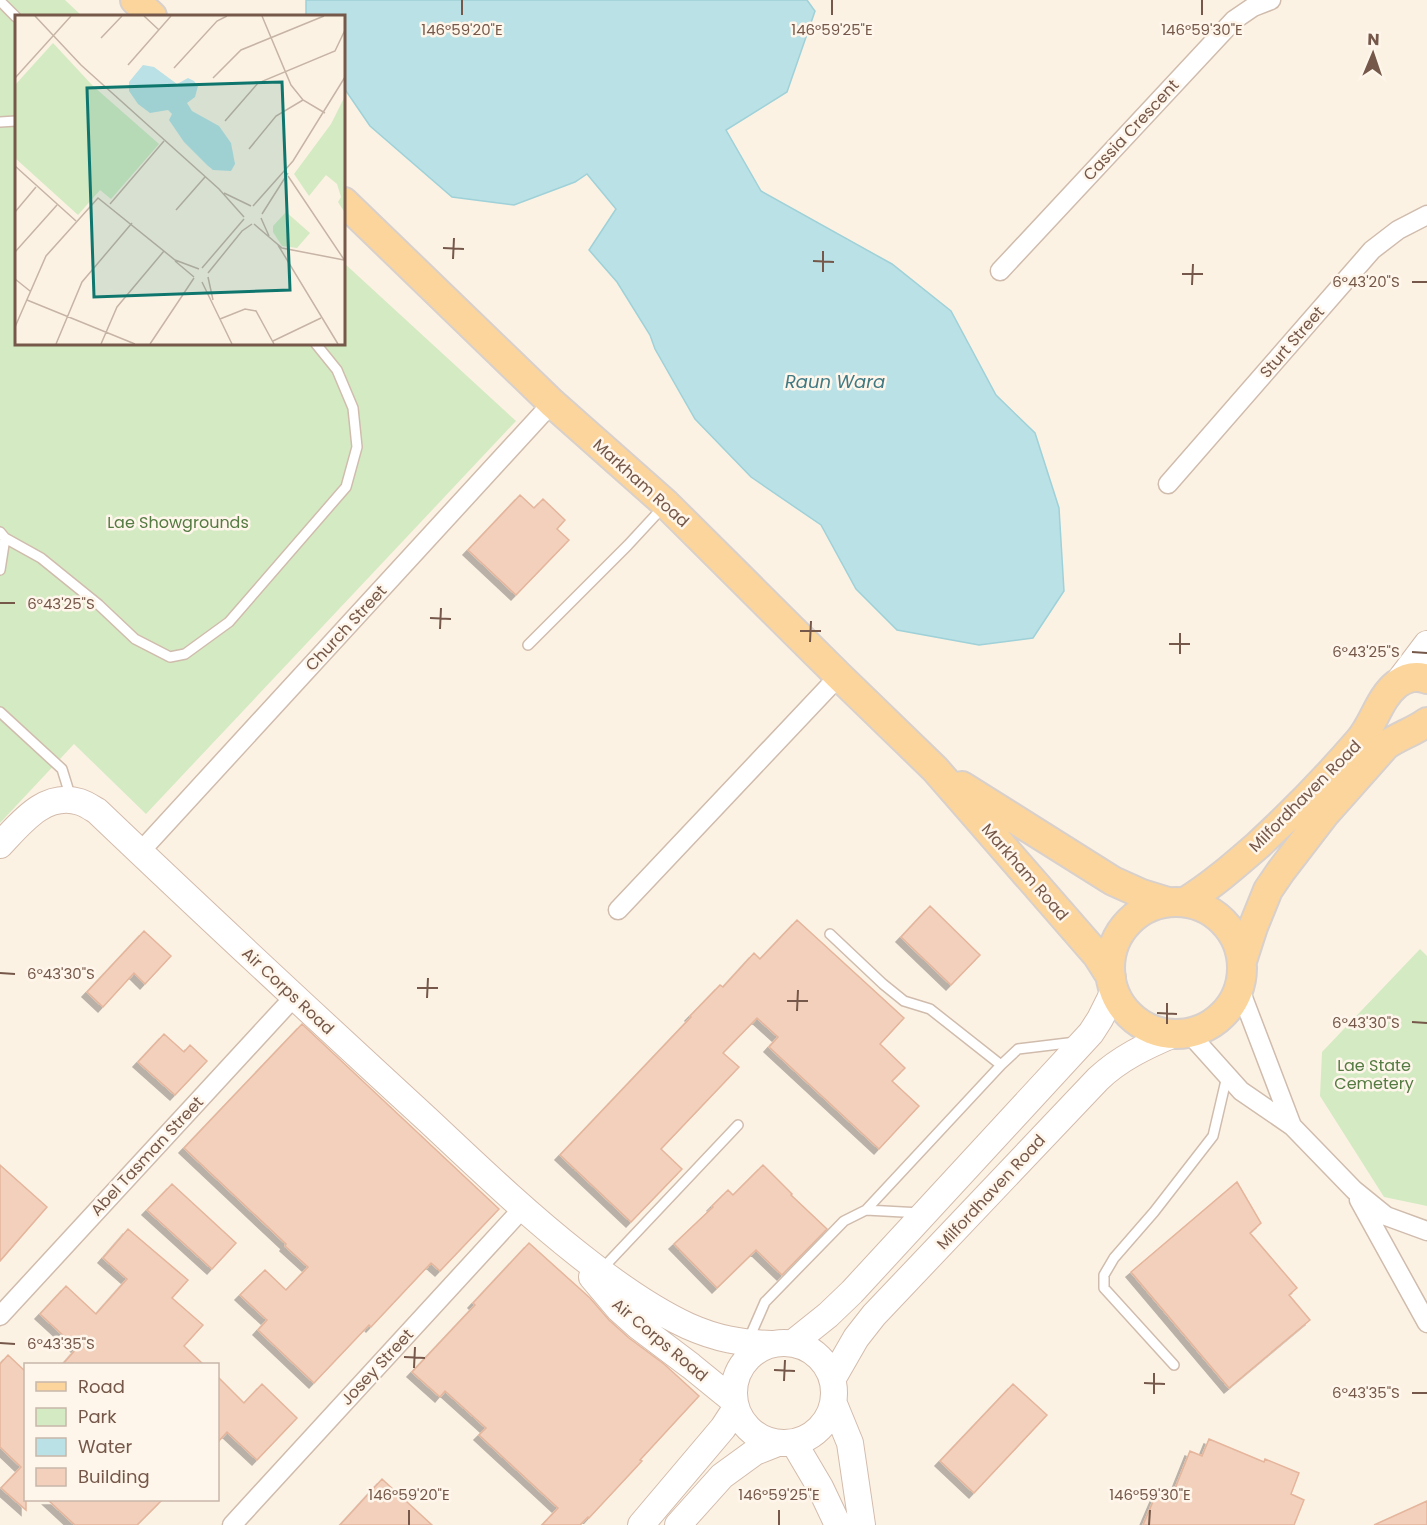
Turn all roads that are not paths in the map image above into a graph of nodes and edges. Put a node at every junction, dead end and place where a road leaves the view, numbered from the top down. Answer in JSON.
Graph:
{"nodes":[{"id":1,"x":135,"y":0,"type":"edge"},
{"id":2,"x":1270,"y":0,"type":"edge"},
{"id":3,"x":0,"y":1,"type":"edge"},
{"id":4,"x":15,"y":15,"type":"edge"},
{"id":5,"x":151,"y":15,"type":"edge"},
{"id":6,"x":15,"y":121,"type":"edge"},
{"id":7,"x":0,"y":122,"type":"edge"},
{"id":8,"x":345,"y":203,"type":"edge"},
{"id":9,"x":1427,"y":215,"type":"edge"},
{"id":10,"x":1000,"y":271,"type":"dead end"},
{"id":11,"x":317,"y":345,"type":"edge"},
{"id":12,"x":552,"y":403,"type":"junction"},
{"id":13,"x":1168,"y":484,"type":"dead end"},
{"id":14,"x":666,"y":504,"type":"junction"},
{"id":15,"x":3,"y":535,"type":"edge"},
{"id":16,"x":0,"y":570,"type":"edge"},
{"id":17,"x":1427,"y":644,"type":"edge"},
{"id":18,"x":528,"y":645,"type":"dead end"},
{"id":19,"x":839,"y":676,"type":"junction"},
{"id":20,"x":1427,"y":679,"type":"edge"},
{"id":21,"x":1391,"y":691,"type":"junction"},
{"id":22,"x":0,"y":712,"type":"edge"},
{"id":23,"x":1423,"y":728,"type":"edge"},
{"id":24,"x":935,"y":769,"type":"junction"},
{"id":25,"x":72,"y":800,"type":"junction"},
{"id":26,"x":0,"y":845,"type":"edge"},
{"id":27,"x":140,"y":852,"type":"junction"},
{"id":28,"x":1177,"y":902,"type":"junction"},
{"id":29,"x":618,"y":910,"type":"dead end"},
{"id":30,"x":830,"y":934,"type":"dead end"},
{"id":31,"x":1241,"y":974,"type":"junction"},
{"id":32,"x":1112,"y":984,"type":"junction"},
{"id":33,"x":294,"y":997,"type":"junction"},
{"id":34,"x":1181,"y":1033,"type":"junction"},
{"id":35,"x":1082,"y":1042,"type":"junction"},
{"id":36,"x":1001,"y":1065,"type":"junction"},
{"id":37,"x":1227,"y":1076,"type":"junction"},
{"id":38,"x":738,"y":1125,"type":"dead end"},
{"id":39,"x":1292,"y":1126,"type":"junction"},
{"id":40,"x":1354,"y":1190,"type":"junction"},
{"id":41,"x":523,"y":1208,"type":"junction"},
{"id":42,"x":866,"y":1210,"type":"junction"},
{"id":43,"x":924,"y":1213,"type":"junction"},
{"id":44,"x":1427,"y":1231,"type":"edge"},
{"id":45,"x":568,"y":1246,"type":"junction"},
{"id":46,"x":600,"y":1271,"type":"junction"},
{"id":47,"x":0,"y":1316,"type":"edge"},
{"id":48,"x":1427,"y":1323,"type":"edge"},
{"id":49,"x":747,"y":1343,"type":"junction"},
{"id":50,"x":783,"y":1344,"type":"junction"},
{"id":51,"x":1174,"y":1365,"type":"dead end"},
{"id":52,"x":833,"y":1378,"type":"junction"},
{"id":53,"x":834,"y":1404,"type":"junction"},
{"id":54,"x":735,"y":1405,"type":"junction"},
{"id":55,"x":786,"y":1443,"type":"junction"},
{"id":56,"x":232,"y":1525,"type":"edge"},
{"id":57,"x":641,"y":1525,"type":"edge"},
{"id":58,"x":678,"y":1525,"type":"edge"},
{"id":59,"x":838,"y":1525,"type":"edge"},
{"id":60,"x":862,"y":1525,"type":"edge"}],
"edges":[{"from":1,"to":5,"type":"main road"},
{"from":2,"to":10,"type":"street","name":"Cassia Crescent"},
{"from":3,"to":4,"type":"lane"},
{"from":6,"to":7,"type":"lane"},
{"from":8,"to":12,"type":"main road","name":"Markham Road"},
{"from":9,"to":13,"type":"street","name":"Sturt Street"},
{"from":11,"to":15,"type":"lane"},
{"from":12,"to":14,"type":"main road","name":"Markham Road"},
{"from":12,"to":27,"type":"street","name":"Church Street"},
{"from":14,"to":18,"type":"lane"},
{"from":14,"to":19,"type":"main road","name":"Markham Road"},
{"from":15,"to":16,"type":"lane"},
{"from":17,"to":21,"type":"main road","name":"Milfordhaven Road"},
{"from":19,"to":24,"type":"main road","name":"Markham Road"},
{"from":19,"to":29,"type":"street"},
{"from":20,"to":21,"type":"main road"},
{"from":21,"to":23,"type":"main road"},
{"from":21,"to":28,"type":"main road","name":"Milfordhaven Road"},
{"from":22,"to":25,"type":"lane"},
{"from":23,"to":31,"type":"main road","name":"Milfordhaven Road"},
{"from":24,"to":28,"type":"main road","name":"Markham Road"},
{"from":24,"to":32,"type":"main road","name":"Markham Road"},
{"from":25,"to":26,"type":"main road"},
{"from":25,"to":27,"type":"main road","name":"Air Corps Road"},
{"from":27,"to":33,"type":"main road","name":"Air Corps Road"},
{"from":28,"to":31,"type":"main road"},
{"from":28,"to":32,"type":"main road"},
{"from":30,"to":36,"type":"lane"},
{"from":31,"to":34,"type":"main road"},
{"from":31,"to":39,"type":"street"},
{"from":32,"to":34,"type":"main road"},
{"from":32,"to":35,"type":"main road","name":"Milfordhaven Road"},
{"from":33,"to":41,"type":"main road","name":"Air Corps Road"},
{"from":33,"to":47,"type":"street","name":"Abel Tasman Street"},
{"from":34,"to":37,"type":"street"},
{"from":34,"to":52,"type":"main road","name":"Milfordhaven Road"},
{"from":35,"to":36,"type":"lane"},
{"from":35,"to":43,"type":"main road","name":"Milfordhaven Road"},
{"from":36,"to":42,"type":"lane"},
{"from":37,"to":39,"type":"street"},
{"from":37,"to":51,"type":"lane"},
{"from":38,"to":46,"type":"lane"},
{"from":39,"to":40,"type":"street"},
{"from":40,"to":44,"type":"street"},
{"from":40,"to":48,"type":"street"},
{"from":41,"to":45,"type":"main road","name":"Air Corps Road"},
{"from":41,"to":56,"type":"street","name":"Josey Street"},
{"from":42,"to":43,"type":"lane"},
{"from":42,"to":49,"type":"lane"},
{"from":43,"to":50,"type":"main road","name":"Milfordhaven Road"},
{"from":45,"to":46,"type":"main road","name":"Air Corps Road"},
{"from":45,"to":54,"type":"main road","name":"Air Corps Road"},
{"from":46,"to":49,"type":"main road","name":"Air Corps Road"},
{"from":49,"to":50,"type":"main road","name":"Air Corps Road"},
{"from":50,"to":52,"type":"main road"},
{"from":50,"to":54,"type":"main road"},
{"from":52,"to":53,"type":"main road"},
{"from":53,"to":55,"type":"main road"},
{"from":53,"to":60,"type":"main road"},
{"from":54,"to":55,"type":"main road"},
{"from":54,"to":57,"type":"main road"},
{"from":55,"to":58,"type":"main road"},
{"from":55,"to":59,"type":"main road"}]}
